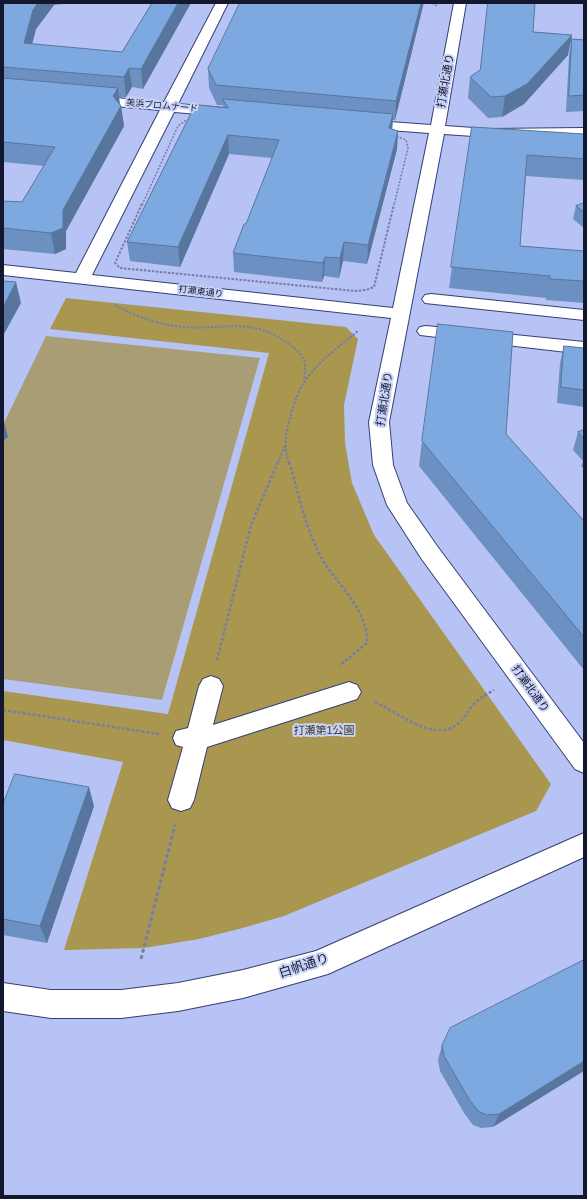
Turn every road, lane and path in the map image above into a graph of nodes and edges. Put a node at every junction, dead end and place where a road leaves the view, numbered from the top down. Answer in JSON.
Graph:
{"nodes":[{"id":1,"x":222,"y":3,"type":"edge"},
{"id":2,"x":460,"y":3,"type":"edge"},
{"id":3,"x":74,"y":98,"type":"edge"},
{"id":4,"x":169,"y":107,"type":"junction"},
{"id":5,"x":236,"y":113,"type":"edge"},
{"id":6,"x":347,"y":122,"type":"edge"},
{"id":7,"x":437,"y":130,"type":"junction"},
{"id":8,"x":584,"y":132,"type":"edge"},
{"id":9,"x":3,"y":270,"type":"edge"},
{"id":10,"x":82,"y":278,"type":"junction"},
{"id":11,"x":374,"y":286,"type":"joint"},
{"id":12,"x":431,"y":299,"type":"dead end"},
{"id":13,"x":114,"y":303,"type":"dead end"},
{"id":14,"x":400,"y":314,"type":"junction"},
{"id":15,"x":584,"y":315,"type":"edge"},
{"id":16,"x":360,"y":330,"type":"dead end"},
{"id":17,"x":426,"y":331,"type":"dead end"},
{"id":18,"x":584,"y":348,"type":"edge"},
{"id":19,"x":304,"y":383,"type":"junction"},
{"id":20,"x":285,"y":445,"type":"junction"},
{"id":21,"x":211,"y":686,"type":"joint"},
{"id":22,"x":494,"y":690,"type":"dead end"},
{"id":23,"x":347,"y":691,"type":"junction"},
{"id":24,"x":3,"y":710,"type":"edge"},
{"id":25,"x":191,"y":739,"type":"junction"},
{"id":26,"x":584,"y":762,"type":"edge"},
{"id":27,"x":181,"y":800,"type":"joint"},
{"id":28,"x":584,"y":845,"type":"edge"},
{"id":29,"x":140,"y":959,"type":"dead end"},
{"id":30,"x":3,"y":997,"type":"edge"}],
"edges":[{"from":1,"to":4,"type":"street"},
{"from":2,"to":7,"type":"street","name":"打瀬北通り"},
{"from":3,"to":4,"type":"street","name":"美浜プロムナード"},
{"from":4,"to":5,"type":"street","name":"美浜プロムナード"},
{"from":4,"to":10,"type":"street"},
{"from":6,"to":7,"type":"street"},
{"from":7,"to":8,"type":"street"},
{"from":7,"to":14,"type":"street","name":"打瀬北通り"},
{"from":9,"to":10,"type":"street","name":"打瀬東通り"},
{"from":10,"to":14,"type":"street","name":"打瀬東通り"},
{"from":11,"to":11,"type":"path"},
{"from":12,"to":15,"type":"street"},
{"from":13,"to":19,"type":"path"},
{"from":14,"to":26,"type":"street","name":"打瀬北通り"},
{"from":16,"to":19,"type":"path"},
{"from":17,"to":18,"type":"street"},
{"from":19,"to":20,"type":"path"},
{"from":20,"to":21,"type":"path"},
{"from":20,"to":23,"type":"path"},
{"from":21,"to":25,"type":"street"},
{"from":22,"to":23,"type":"path"},
{"from":23,"to":25,"type":"street"},
{"from":24,"to":25,"type":"path"},
{"from":25,"to":27,"type":"street"},
{"from":27,"to":29,"type":"path"},
{"from":28,"to":30,"type":"street","name":"白帆通り"}]}
